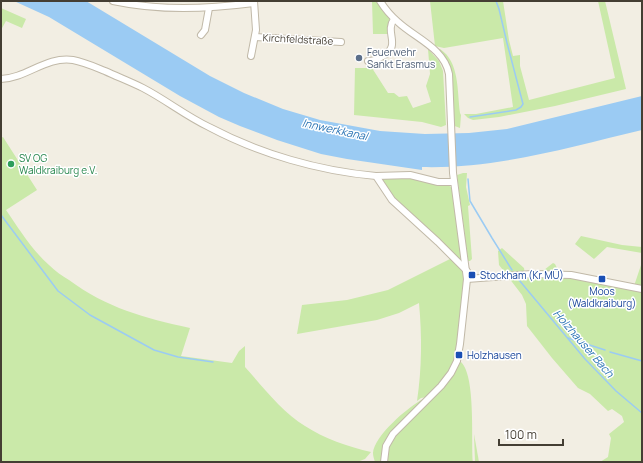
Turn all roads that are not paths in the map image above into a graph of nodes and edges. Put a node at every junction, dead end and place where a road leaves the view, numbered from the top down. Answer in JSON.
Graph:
{"nodes":[{"id":1,"x":113,"y":1,"type":"edge"},
{"id":2,"x":380,"y":1,"type":"edge"},
{"id":3,"x":254,"y":2,"type":"edge"},
{"id":4,"x":209,"y":8,"type":"junction"},
{"id":5,"x":394,"y":19,"type":"junction"},
{"id":6,"x":201,"y":35,"type":"dead end"},
{"id":7,"x":255,"y":37,"type":"junction"},
{"id":8,"x":341,"y":42,"type":"dead end"},
{"id":9,"x":251,"y":56,"type":"dead end"},
{"id":10,"x":368,"y":61,"type":"dead end"},
{"id":11,"x":1,"y":79,"type":"edge"},
{"id":12,"x":376,"y":176,"type":"junction"},
{"id":13,"x":454,"y":182,"type":"junction"},
{"id":14,"x":467,"y":271,"type":"junction"},
{"id":15,"x":467,"y":279,"type":"junction"},
{"id":16,"x":642,"y":289,"type":"edge"},
{"id":17,"x":384,"y":462,"type":"edge"}],
"edges":[{"from":1,"to":4,"type":"street","name":"Kirchfeldstraße"},
{"from":2,"to":5,"type":"street"},
{"from":3,"to":4,"type":"street","name":"Kirchfeldstraße"},
{"from":3,"to":7,"type":"street","name":"Kirchfeldstraße"},
{"from":4,"to":6,"type":"street"},
{"from":5,"to":10,"type":"street"},
{"from":5,"to":13,"type":"street"},
{"from":7,"to":8,"type":"street","name":"Kirchfeldstraße"},
{"from":7,"to":9,"type":"street","name":"Kirchfeldstraße"},
{"from":11,"to":12,"type":"street"},
{"from":12,"to":13,"type":"street"},
{"from":12,"to":14,"type":"street"},
{"from":13,"to":14,"type":"street"},
{"from":14,"to":15,"type":"street"},
{"from":15,"to":16,"type":"street"},
{"from":15,"to":17,"type":"street"}]}
